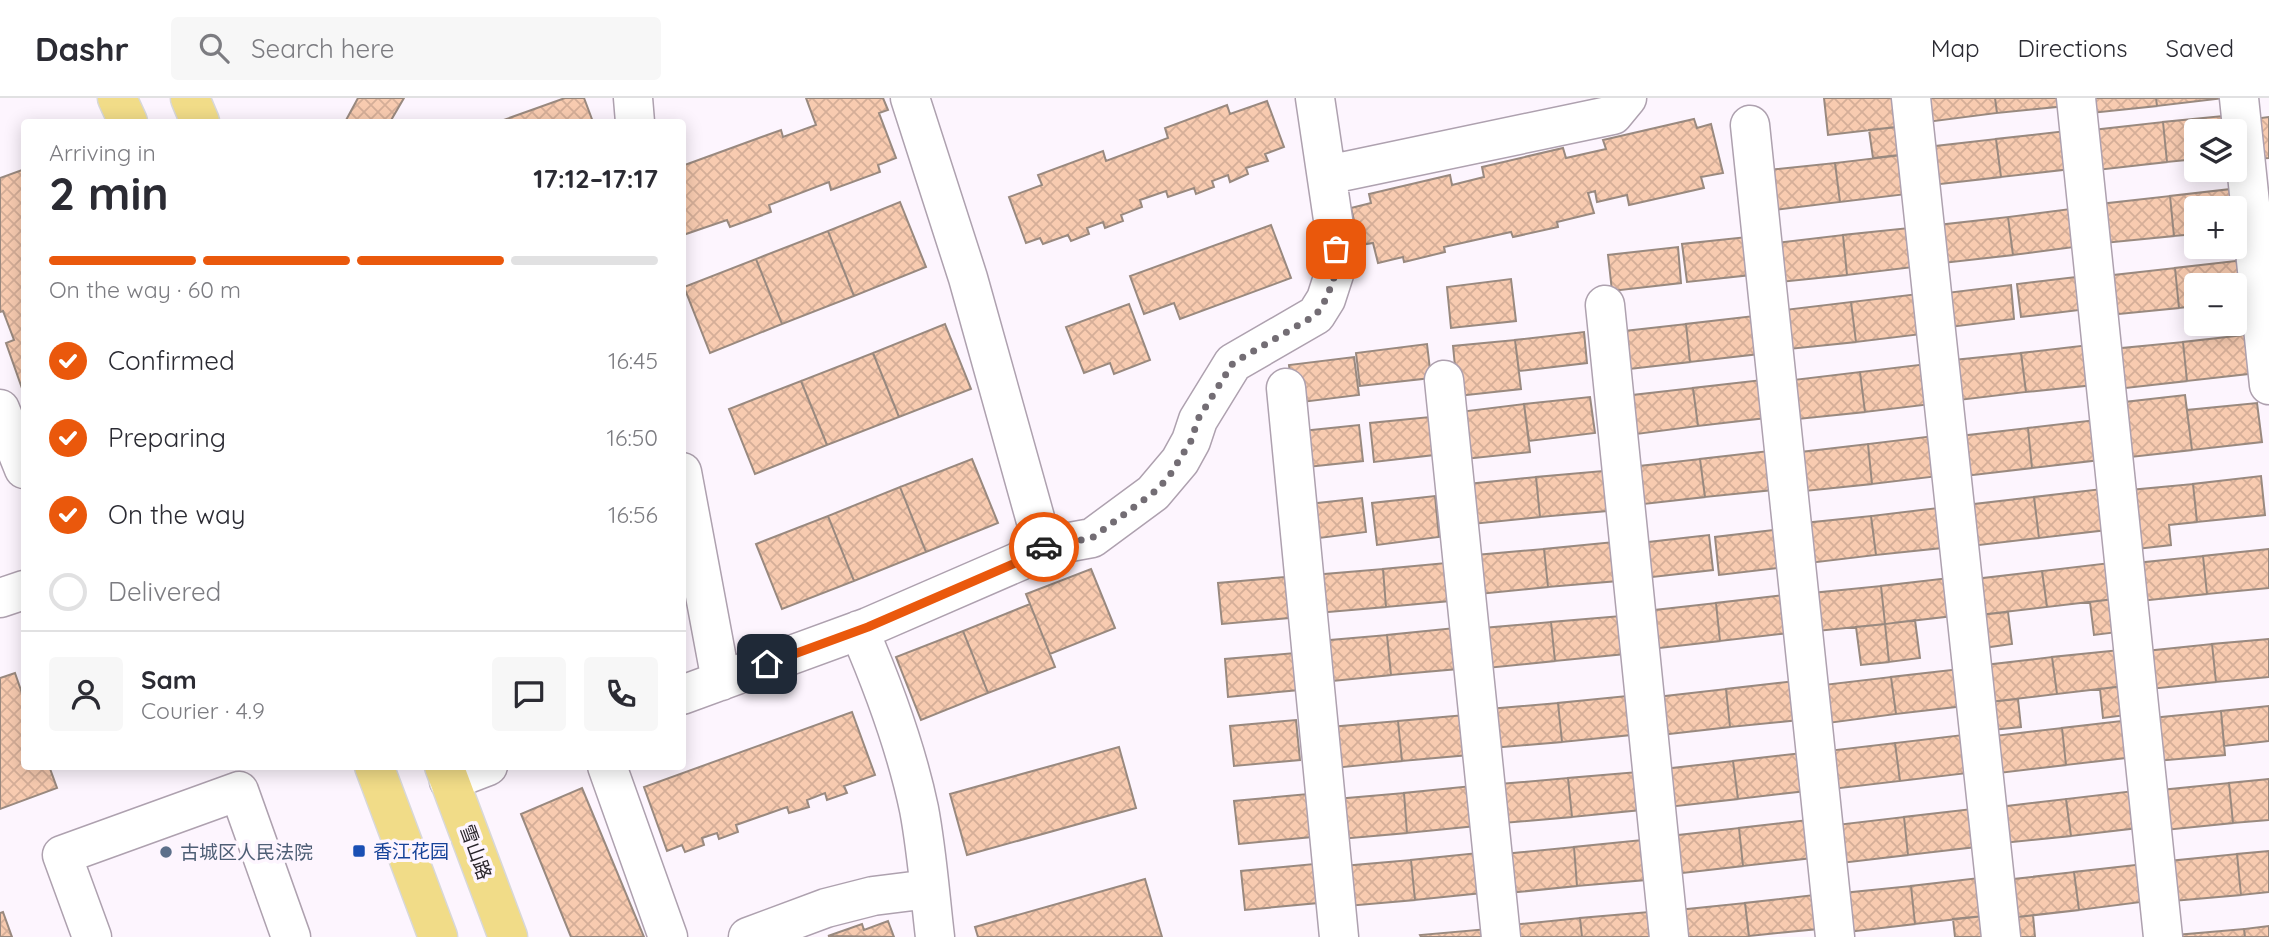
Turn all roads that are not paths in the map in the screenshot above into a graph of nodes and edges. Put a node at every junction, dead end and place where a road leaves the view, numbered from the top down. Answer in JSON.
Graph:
{"nodes":[{"id":1,"x":117,"y":98,"type":"edge"},
{"id":2,"x":190,"y":98,"type":"edge"},
{"id":3,"x":633,"y":98,"type":"edge"},
{"id":4,"x":910,"y":98,"type":"edge"},
{"id":5,"x":1315,"y":98,"type":"edge"},
{"id":6,"x":1627,"y":98,"type":"edge"},
{"id":7,"x":1911,"y":98,"type":"edge"},
{"id":8,"x":2076,"y":98,"type":"edge"},
{"id":9,"x":2239,"y":98,"type":"edge"},
{"id":10,"x":127,"y":119,"type":"edge"},
{"id":11,"x":199,"y":119,"type":"edge"},
{"id":12,"x":635,"y":119,"type":"edge"},
{"id":13,"x":1750,"y":125,"type":"dead end"},
{"id":14,"x":1327,"y":175,"type":"junction"},
{"id":15,"x":1605,"y":305,"type":"dead end"},
{"id":16,"x":1444,"y":380,"type":"dead end"},
{"id":17,"x":2269,"y":385,"type":"edge"},
{"id":18,"x":1286,"y":387,"type":"dead end"},
{"id":19,"x":0,"y":409,"type":"edge"},
{"id":20,"x":21,"y":462,"type":"edge"},
{"id":21,"x":686,"y":493,"type":"edge"},
{"id":22,"x":1032,"y":549,"type":"junction"},
{"id":23,"x":21,"y":591,"type":"edge"},
{"id":24,"x":0,"y":598,"type":"edge"},
{"id":25,"x":859,"y":630,"type":"junction"},
{"id":26,"x":721,"y":681,"type":"junction"},
{"id":27,"x":686,"y":694,"type":"edge"},
{"id":28,"x":375,"y":770,"type":"edge"},
{"id":29,"x":468,"y":770,"type":"edge"},
{"id":30,"x":608,"y":770,"type":"edge"},
{"id":31,"x":447,"y":774,"type":"edge"},
{"id":32,"x":929,"y":889,"type":"junction"},
{"id":33,"x":92,"y":937,"type":"edge"},
{"id":34,"x":291,"y":937,"type":"edge"},
{"id":35,"x":438,"y":937,"type":"edge"},
{"id":36,"x":508,"y":937,"type":"edge"},
{"id":37,"x":668,"y":937,"type":"edge"},
{"id":38,"x":748,"y":937,"type":"edge"},
{"id":39,"x":935,"y":937,"type":"edge"},
{"id":40,"x":1339,"y":937,"type":"edge"},
{"id":41,"x":1501,"y":937,"type":"edge"},
{"id":42,"x":1669,"y":937,"type":"edge"},
{"id":43,"x":1835,"y":937,"type":"edge"},
{"id":44,"x":2001,"y":937,"type":"edge"},
{"id":45,"x":2163,"y":937,"type":"edge"}],
"edges":[{"from":1,"to":10,"type":"main road"},
{"from":2,"to":11,"type":"main road"},
{"from":3,"to":12,"type":"street"},
{"from":4,"to":22,"type":"street"},
{"from":5,"to":14,"type":"street"},
{"from":6,"to":14,"type":"street"},
{"from":7,"to":44,"type":"street"},
{"from":8,"to":45,"type":"street"},
{"from":9,"to":17,"type":"street"},
{"from":13,"to":43,"type":"street"},
{"from":14,"to":22,"type":"street"},
{"from":15,"to":42,"type":"street"},
{"from":16,"to":41,"type":"street"},
{"from":18,"to":40,"type":"street"},
{"from":19,"to":20,"type":"street"},
{"from":21,"to":26,"type":"street"},
{"from":22,"to":25,"type":"street"},
{"from":23,"to":24,"type":"street"},
{"from":25,"to":26,"type":"street"},
{"from":25,"to":32,"type":"street"},
{"from":26,"to":27,"type":"street"},
{"from":28,"to":35,"type":"main road"},
{"from":29,"to":31,"type":"street"},
{"from":30,"to":37,"type":"street"},
{"from":31,"to":36,"type":"main road","name":"雪山路"},
{"from":32,"to":38,"type":"street"},
{"from":32,"to":39,"type":"street"},
{"from":33,"to":34,"type":"street"}]}
